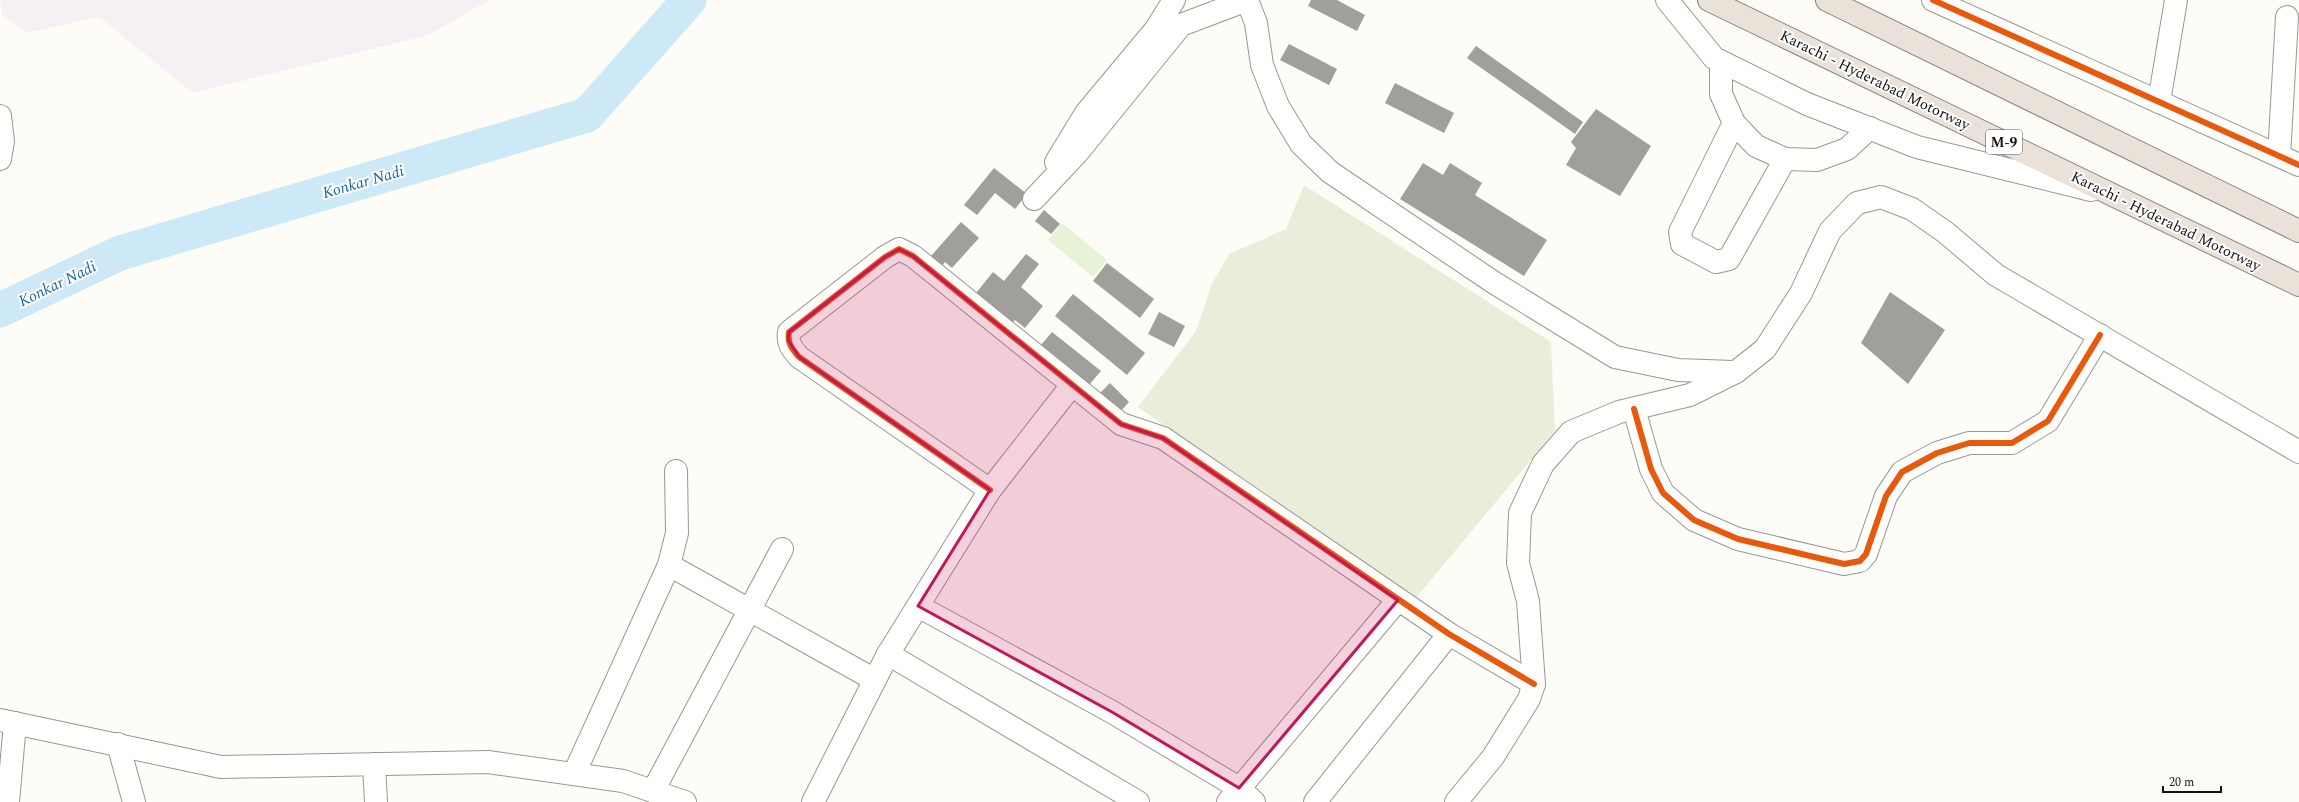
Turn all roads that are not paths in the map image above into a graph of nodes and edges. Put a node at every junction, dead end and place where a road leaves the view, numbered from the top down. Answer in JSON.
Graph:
{"nodes":[{"id":1,"x":1174,"y":0,"type":"edge"},
{"id":2,"x":1667,"y":0,"type":"edge"},
{"id":3,"x":1709,"y":0,"type":"edge"},
{"id":4,"x":1827,"y":0,"type":"edge"},
{"id":5,"x":2176,"y":0,"type":"edge"},
{"id":6,"x":1939,"y":1,"type":"edge"},
{"id":7,"x":2287,"y":17,"type":"dead end"},
{"id":8,"x":1721,"y":62,"type":"junction"},
{"id":9,"x":2159,"y":102,"type":"junction"},
{"id":10,"x":0,"y":116,"type":"edge"},
{"id":11,"x":1734,"y":123,"type":"junction"},
{"id":12,"x":1870,"y":128,"type":"junction"},
{"id":13,"x":2279,"y":156,"type":"junction"},
{"id":14,"x":0,"y":159,"type":"edge"},
{"id":15,"x":1785,"y":159,"type":"junction"},
{"id":16,"x":2299,"y":165,"type":"edge"},
{"id":17,"x":2115,"y":196,"type":"junction"},
{"id":18,"x":2299,"y":231,"type":"edge"},
{"id":19,"x":2299,"y":285,"type":"edge"},
{"id":20,"x":2100,"y":336,"type":"junction"},
{"id":21,"x":1736,"y":372,"type":"junction"},
{"id":22,"x":1072,"y":385,"type":"junction"},
{"id":23,"x":1634,"y":409,"type":"junction"},
{"id":24,"x":2299,"y":452,"type":"edge"},
{"id":25,"x":676,"y":471,"type":"dead end"},
{"id":26,"x":990,"y":490,"type":"junction"},
{"id":27,"x":782,"y":549,"type":"dead end"},
{"id":28,"x":669,"y":564,"type":"junction"},
{"id":29,"x":1398,"y":600,"type":"junction"},
{"id":30,"x":918,"y":606,"type":"junction"},
{"id":31,"x":751,"y":611,"type":"junction"},
{"id":32,"x":1450,"y":634,"type":"junction"},
{"id":33,"x":888,"y":654,"type":"junction"},
{"id":34,"x":875,"y":680,"type":"junction"},
{"id":35,"x":1534,"y":684,"type":"junction"},
{"id":36,"x":7,"y":722,"type":"edge"},
{"id":37,"x":118,"y":744,"type":"junction"},
{"id":38,"x":374,"y":764,"type":"junction"},
{"id":39,"x":574,"y":774,"type":"junction"},
{"id":40,"x":1240,"y":797,"type":"edge"},
{"id":41,"x":670,"y":798,"type":"edge"},
{"id":42,"x":8,"y":802,"type":"edge"},
{"id":43,"x":134,"y":802,"type":"edge"},
{"id":44,"x":376,"y":802,"type":"edge"},
{"id":45,"x":813,"y":802,"type":"edge"},
{"id":46,"x":1138,"y":802,"type":"edge"},
{"id":47,"x":1314,"y":802,"type":"edge"},
{"id":48,"x":1456,"y":802,"type":"edge"}],
"edges":[{"from":1,"to":21,"type":"street"},
{"from":2,"to":8,"type":"street"},
{"from":3,"to":17,"type":"highway","name":"Karachi - Hyderabad Motorway","number":"M-9"},
{"from":4,"to":18,"type":"highway"},
{"from":5,"to":9,"type":"street"},
{"from":6,"to":9,"type":"street"},
{"from":7,"to":13,"type":"street"},
{"from":8,"to":11,"type":"street"},
{"from":8,"to":12,"type":"street"},
{"from":9,"to":13,"type":"street"},
{"from":10,"to":14,"type":"street"},
{"from":11,"to":15,"type":"street"},
{"from":11,"to":15,"type":"street"},
{"from":12,"to":15,"type":"street"},
{"from":12,"to":17,"type":"street"},
{"from":13,"to":16,"type":"street"},
{"from":17,"to":19,"type":"highway","name":"Karachi - Hyderabad Motorway","number":"M-9"},
{"from":20,"to":21,"type":"street"},
{"from":20,"to":23,"type":"street"},
{"from":20,"to":24,"type":"street"},
{"from":21,"to":23,"type":"street"},
{"from":22,"to":26,"type":"street"},
{"from":22,"to":26,"type":"street"},
{"from":22,"to":29,"type":"street"},
{"from":23,"to":35,"type":"street"},
{"from":25,"to":28,"type":"street"},
{"from":26,"to":30,"type":"street"},
{"from":27,"to":31,"type":"street"},
{"from":28,"to":31,"type":"street"},
{"from":28,"to":39,"type":"street"},
{"from":29,"to":32,"type":"street"},
{"from":29,"to":40,"type":"street"},
{"from":30,"to":33,"type":"street"},
{"from":30,"to":40,"type":"street"},
{"from":31,"to":34,"type":"street"},
{"from":31,"to":41,"type":"street"},
{"from":32,"to":35,"type":"street"},
{"from":32,"to":47,"type":"street"},
{"from":33,"to":34,"type":"street"},
{"from":33,"to":46,"type":"street"},
{"from":34,"to":45,"type":"street"},
{"from":35,"to":48,"type":"street"},
{"from":36,"to":37,"type":"street"},
{"from":36,"to":42,"type":"street"},
{"from":37,"to":38,"type":"street"},
{"from":37,"to":43,"type":"street"},
{"from":38,"to":39,"type":"street"},
{"from":38,"to":44,"type":"street"},
{"from":39,"to":41,"type":"street"}]}
